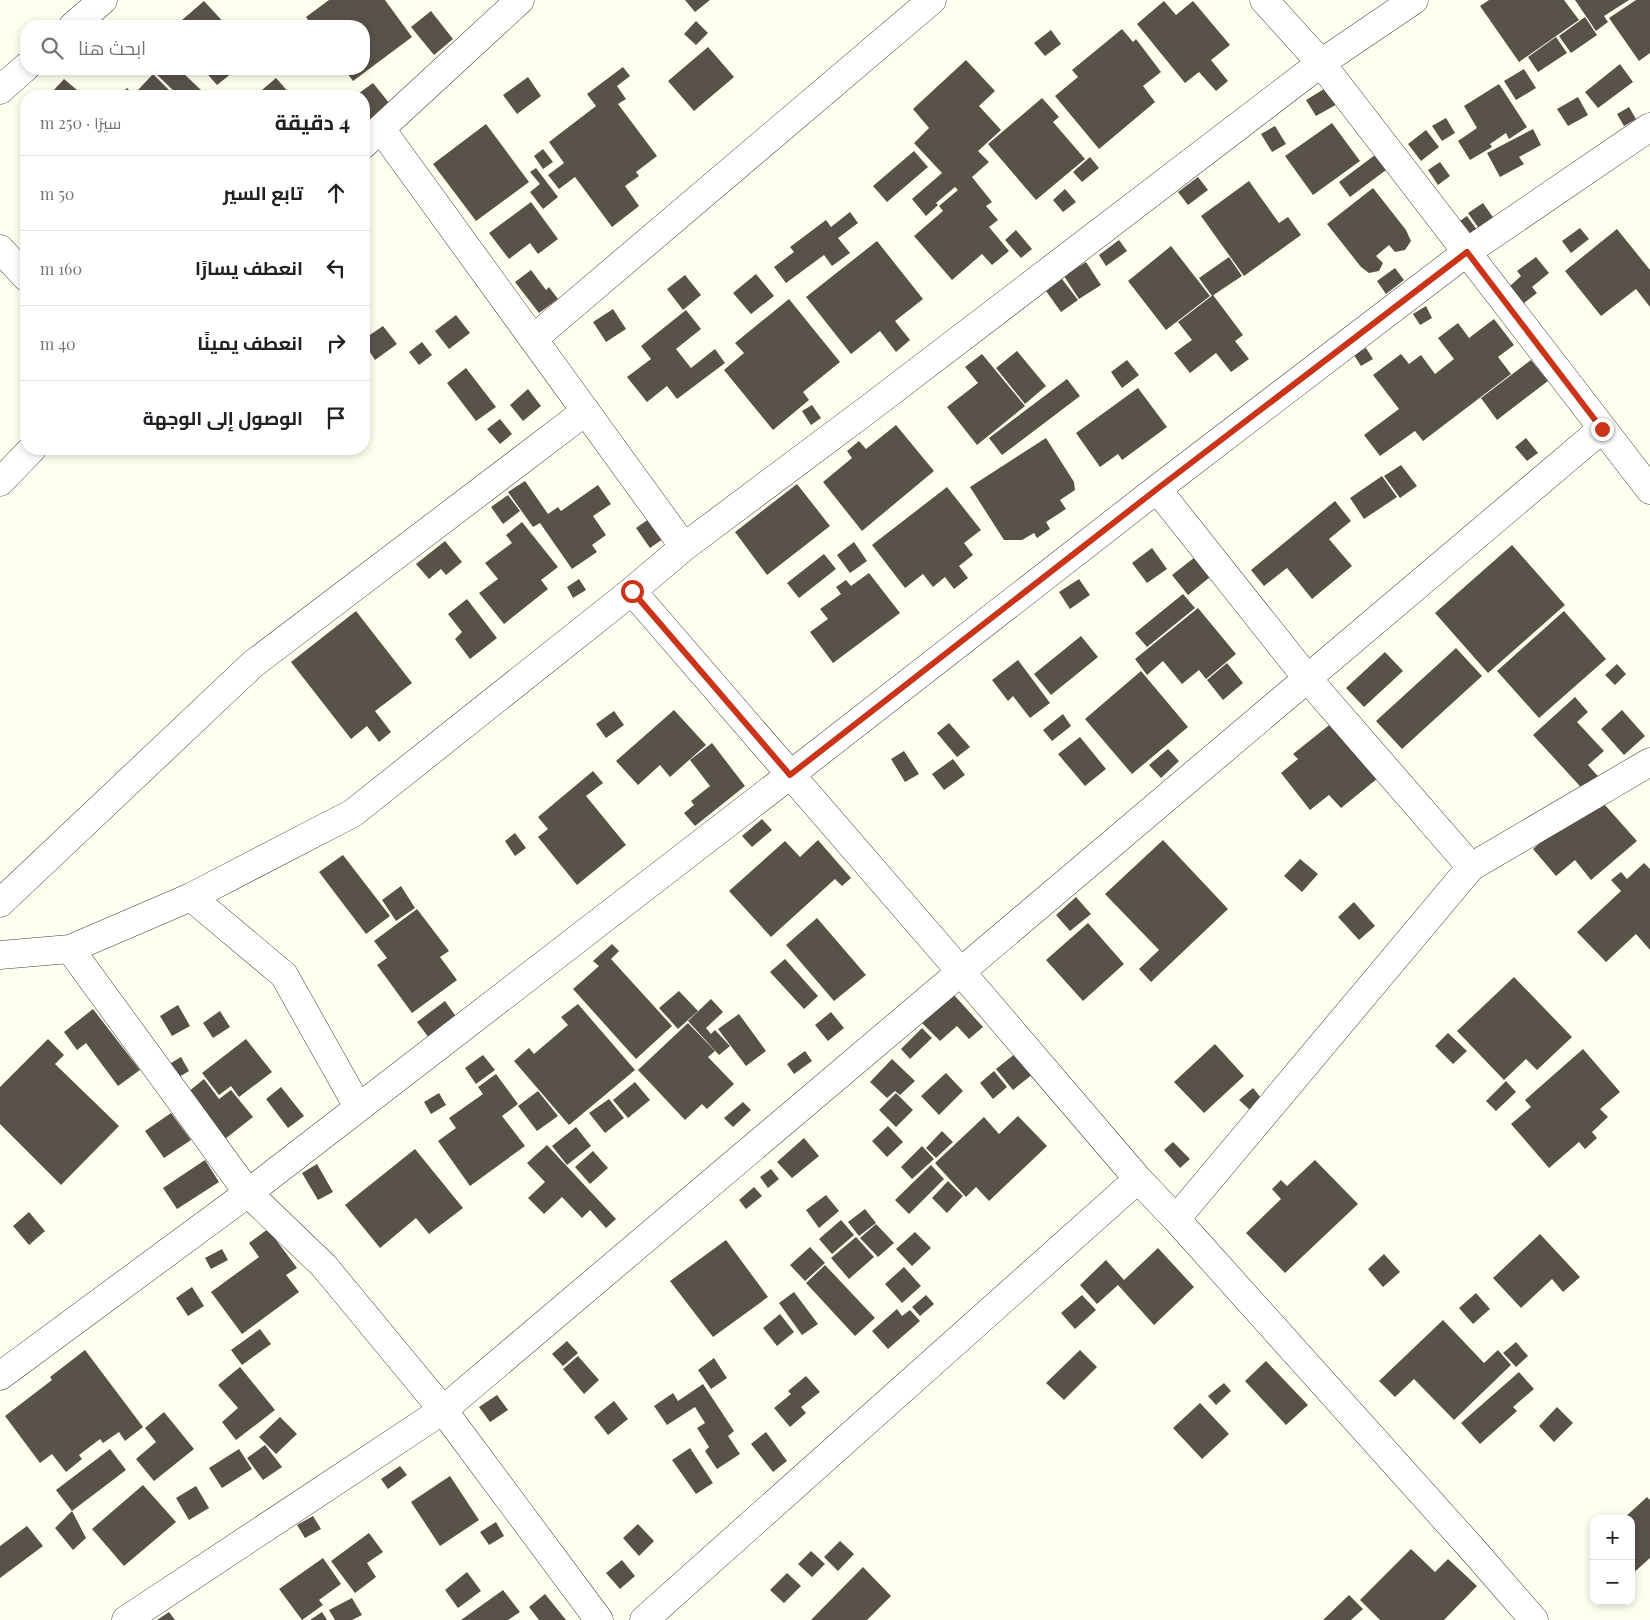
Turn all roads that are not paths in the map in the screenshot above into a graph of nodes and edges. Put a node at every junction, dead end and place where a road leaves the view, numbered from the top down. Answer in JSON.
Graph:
{"nodes":[{"id":1,"x":103,"y":0,"type":"edge"},
{"id":2,"x":520,"y":0,"type":"edge"},
{"id":3,"x":932,"y":0,"type":"edge"},
{"id":4,"x":1264,"y":0,"type":"edge"},
{"id":5,"x":1414,"y":0,"type":"edge"},
{"id":6,"x":80,"y":20,"type":"edge"},
{"id":7,"x":1321,"y":63,"type":"junction"},
{"id":8,"x":20,"y":72,"type":"edge"},
{"id":9,"x":0,"y":90,"type":"edge"},
{"id":10,"x":1650,"y":127,"type":"edge"},
{"id":11,"x":372,"y":136,"type":"edge"},
{"id":12,"x":0,"y":249,"type":"edge"},
{"id":13,"x":1467,"y":252,"type":"junction"},
{"id":14,"x":20,"y":271,"type":"edge"},
{"id":15,"x":533,"y":339,"type":"junction"},
{"id":16,"x":586,"y":412,"type":"junction"},
{"id":17,"x":1602,"y":429,"type":"junction"},
{"id":18,"x":26,"y":455,"type":"edge"},
{"id":19,"x":0,"y":482,"type":"edge"},
{"id":20,"x":1157,"y":489,"type":"junction"},
{"id":21,"x":1650,"y":490,"type":"edge"},
{"id":22,"x":684,"y":547,"type":"junction"},
{"id":23,"x":632,"y":591,"type":"junction"},
{"id":24,"x":1307,"y":678,"type":"junction"},
{"id":25,"x":1650,"y":762,"type":"edge"},
{"id":26,"x":790,"y":775,"type":"junction"},
{"id":27,"x":1472,"y":867,"type":"junction"},
{"id":28,"x":191,"y":897,"type":"junction"},
{"id":29,"x":0,"y":903,"type":"edge"},
{"id":30,"x":70,"y":949,"type":"junction"},
{"id":31,"x":0,"y":955,"type":"edge"},
{"id":32,"x":961,"y":972,"type":"junction"},
{"id":33,"x":358,"y":1107,"type":"junction"},
{"id":34,"x":1138,"y":1179,"type":"junction"},
{"id":35,"x":248,"y":1193,"type":"junction"},
{"id":36,"x":1176,"y":1219,"type":"junction"},
{"id":37,"x":0,"y":1376,"type":"edge"},
{"id":38,"x":443,"y":1410,"type":"junction"},
{"id":39,"x":126,"y":1620,"type":"edge"},
{"id":40,"x":599,"y":1620,"type":"edge"},
{"id":41,"x":644,"y":1620,"type":"edge"},
{"id":42,"x":1534,"y":1620,"type":"edge"}],
"edges":[{"from":1,"to":6,"type":"street"},
{"from":2,"to":11,"type":"street"},
{"from":3,"to":15,"type":"street"},
{"from":4,"to":7,"type":"street"},
{"from":5,"to":7,"type":"street"},
{"from":7,"to":13,"type":"street"},
{"from":7,"to":22,"type":"street"},
{"from":8,"to":9,"type":"street"},
{"from":10,"to":13,"type":"street"},
{"from":11,"to":15,"type":"street"},
{"from":12,"to":14,"type":"street"},
{"from":13,"to":17,"type":"street"},
{"from":13,"to":20,"type":"street"},
{"from":15,"to":16,"type":"street"},
{"from":16,"to":22,"type":"street"},
{"from":16,"to":29,"type":"street"},
{"from":17,"to":21,"type":"street"},
{"from":17,"to":24,"type":"street"},
{"from":18,"to":19,"type":"street"},
{"from":20,"to":24,"type":"street"},
{"from":20,"to":26,"type":"street"},
{"from":22,"to":23,"type":"street"},
{"from":23,"to":26,"type":"street"},
{"from":23,"to":28,"type":"street"},
{"from":24,"to":27,"type":"street"},
{"from":24,"to":32,"type":"street"},
{"from":25,"to":27,"type":"street"},
{"from":26,"to":32,"type":"street"},
{"from":26,"to":33,"type":"street"},
{"from":27,"to":36,"type":"street"},
{"from":28,"to":30,"type":"street"},
{"from":28,"to":33,"type":"street"},
{"from":30,"to":31,"type":"street"},
{"from":30,"to":35,"type":"street"},
{"from":32,"to":34,"type":"street"},
{"from":32,"to":38,"type":"street"},
{"from":33,"to":35,"type":"street"},
{"from":34,"to":36,"type":"street"},
{"from":34,"to":41,"type":"street"},
{"from":35,"to":37,"type":"street"},
{"from":35,"to":38,"type":"street"},
{"from":36,"to":42,"type":"street"},
{"from":38,"to":39,"type":"street"},
{"from":38,"to":40,"type":"street"}]}
